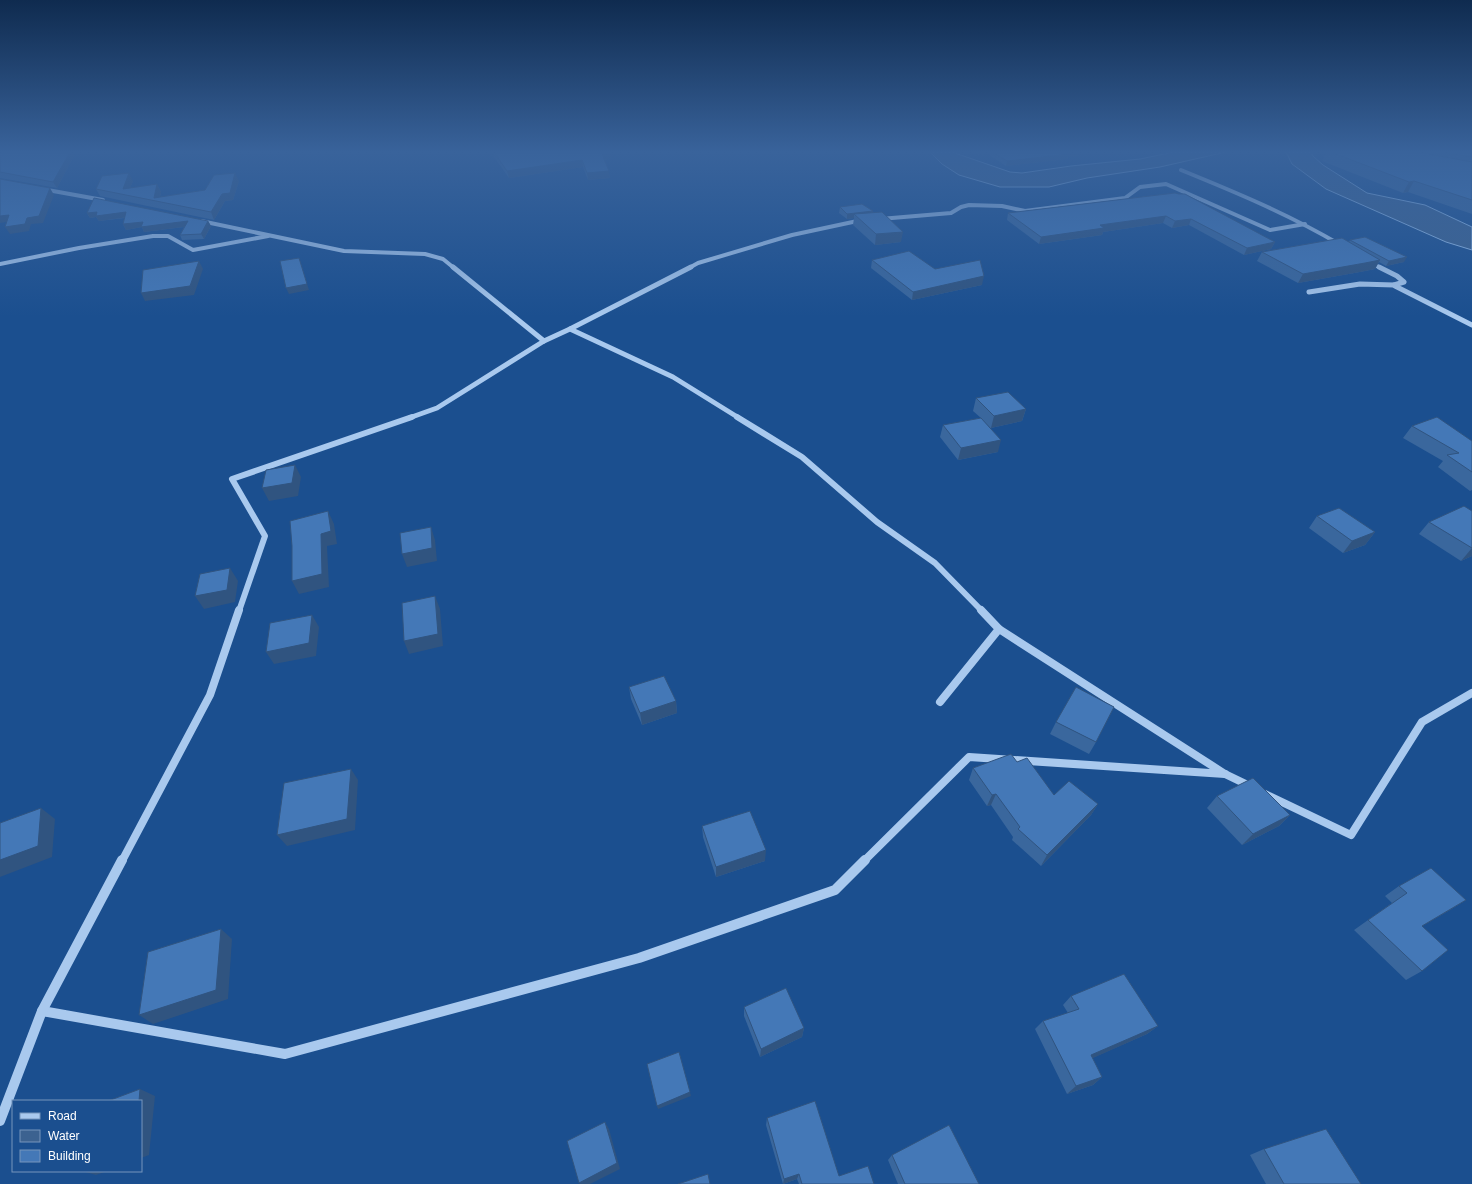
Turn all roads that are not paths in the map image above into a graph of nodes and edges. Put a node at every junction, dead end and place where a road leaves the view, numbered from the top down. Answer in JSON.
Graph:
{"nodes":[{"id":1,"x":961,"y":207,"type":"edge"},
{"id":2,"x":1006,"y":207,"type":"edge"},
{"id":3,"x":1054,"y":207,"type":"edge"},
{"id":4,"x":1219,"y":207,"type":"edge"},
{"id":5,"x":1270,"y":207,"type":"edge"},
{"id":6,"x":193,"y":219,"type":"edge"},
{"id":7,"x":877,"y":219,"type":"edge"},
{"id":8,"x":870,"y":220,"type":"edge"},
{"id":9,"x":1305,"y":224,"type":"junction"},
{"id":10,"x":271,"y":235,"type":"junction"},
{"id":11,"x":1344,"y":248,"type":"edge"},
{"id":12,"x":1364,"y":259,"type":"edge"},
{"id":13,"x":0,"y":264,"type":"edge"},
{"id":14,"x":1394,"y":285,"type":"junction"},
{"id":15,"x":1309,"y":292,"type":"dead end"},
{"id":16,"x":1472,"y":325,"type":"edge"},
{"id":17,"x":570,"y":328,"type":"junction"},
{"id":18,"x":544,"y":340,"type":"junction"},
{"id":19,"x":999,"y":629,"type":"junction"},
{"id":20,"x":1472,"y":693,"type":"edge"},
{"id":21,"x":940,"y":702,"type":"dead end"},
{"id":22,"x":1225,"y":774,"type":"junction"},
{"id":23,"x":42,"y":1011,"type":"junction"},
{"id":24,"x":0,"y":1121,"type":"edge"}],
"edges":[{"from":1,"to":7,"type":"street"},
{"from":2,"to":3,"type":"street"},
{"from":4,"to":9,"type":"street"},
{"from":5,"to":9,"type":"street"},
{"from":6,"to":10,"type":"street"},
{"from":8,"to":17,"type":"street"},
{"from":9,"to":11,"type":"street"},
{"from":10,"to":13,"type":"street"},
{"from":10,"to":18,"type":"street"},
{"from":12,"to":14,"type":"street"},
{"from":14,"to":15,"type":"street"},
{"from":14,"to":16,"type":"street"},
{"from":17,"to":18,"type":"street"},
{"from":17,"to":19,"type":"street"},
{"from":18,"to":23,"type":"street"},
{"from":19,"to":21,"type":"street"},
{"from":19,"to":22,"type":"street"},
{"from":20,"to":22,"type":"street"},
{"from":22,"to":23,"type":"street"},
{"from":23,"to":24,"type":"street"}]}
